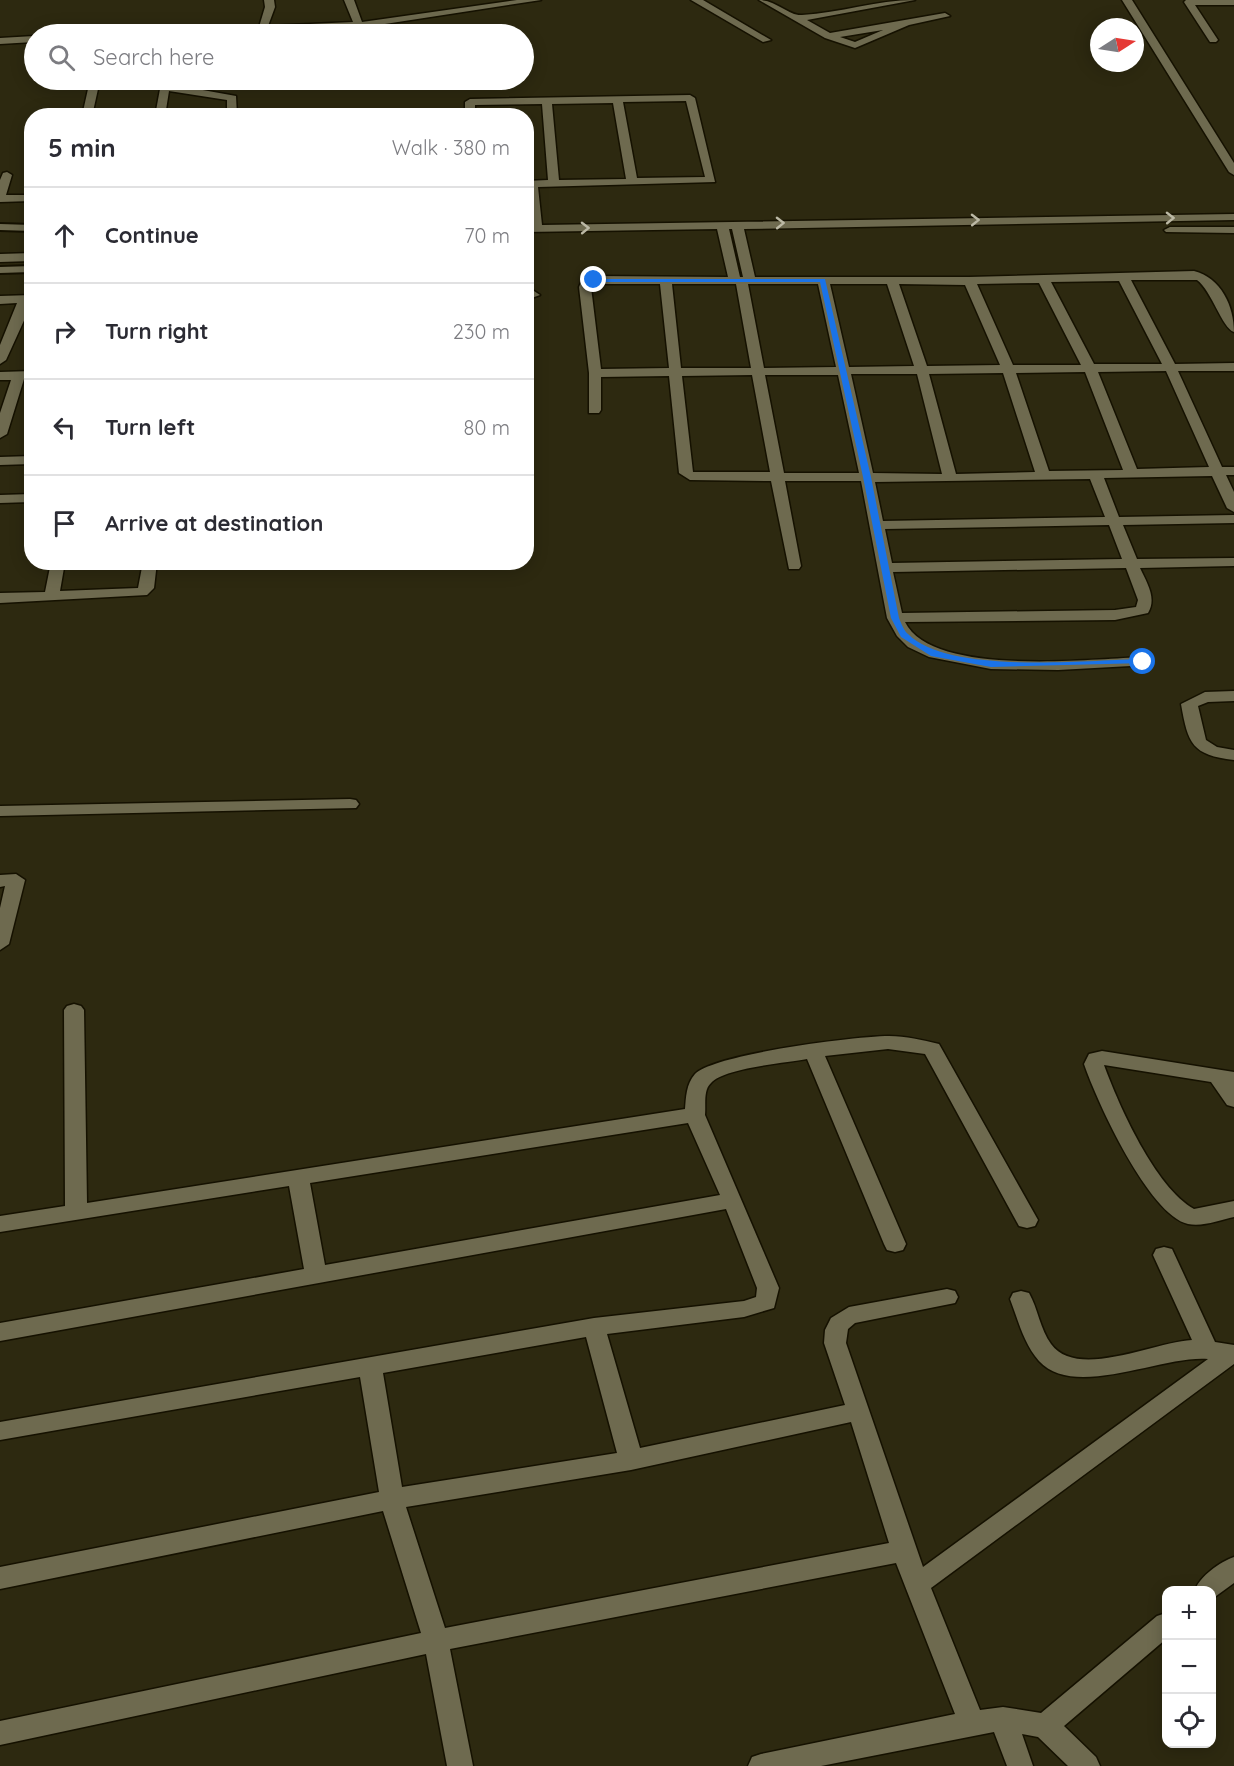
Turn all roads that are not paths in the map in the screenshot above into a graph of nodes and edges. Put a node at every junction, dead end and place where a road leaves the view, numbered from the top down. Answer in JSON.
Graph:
{"nodes":[{"id":1,"x":268,"y":0,"type":"edge"},
{"id":2,"x":349,"y":0,"type":"edge"},
{"id":3,"x":536,"y":0,"type":"edge"},
{"id":4,"x":696,"y":0,"type":"edge"},
{"id":5,"x":786,"y":0,"type":"edge"},
{"id":6,"x":910,"y":0,"type":"edge"},
{"id":7,"x":1127,"y":0,"type":"edge"},
{"id":8,"x":767,"y":1,"type":"edge"},
{"id":9,"x":1188,"y":1,"type":"edge"},
{"id":10,"x":1234,"y":2,"type":"edge"},
{"id":11,"x":498,"y":3,"type":"edge"},
{"id":12,"x":945,"y":16,"type":"dead end"},
{"id":13,"x":798,"y":19,"type":"junction"},
{"id":14,"x":264,"y":24,"type":"edge"},
{"id":15,"x":359,"y":24,"type":"edge"},
{"id":16,"x":365,"y":24,"type":"edge"},
{"id":17,"x":18,"y":29,"type":"dead end"},
{"id":18,"x":21,"y":40,"type":"junction"},
{"id":19,"x":24,"y":40,"type":"edge"},
{"id":20,"x":766,"y":40,"type":"dead end"},
{"id":21,"x":1213,"y":40,"type":"dead end"},
{"id":22,"x":0,"y":41,"type":"edge"},
{"id":23,"x":93,"y":90,"type":"edge"},
{"id":24,"x":164,"y":90,"type":"edge"},
{"id":25,"x":183,"y":90,"type":"edge"},
{"id":26,"x":617,"y":99,"type":"junction"},
{"id":27,"x":547,"y":101,"type":"junction"},
{"id":28,"x":89,"y":108,"type":"edge"},
{"id":29,"x":161,"y":108,"type":"edge"},
{"id":30,"x":232,"y":108,"type":"edge"},
{"id":31,"x":470,"y":108,"type":"edge"},
{"id":32,"x":1230,"y":157,"type":"edge"},
{"id":33,"x":1234,"y":172,"type":"edge"},
{"id":34,"x":7,"y":175,"type":"dead end"},
{"id":35,"x":632,"y":181,"type":"junction"},
{"id":36,"x":554,"y":183,"type":"junction"},
{"id":37,"x":534,"y":184,"type":"edge"},
{"id":38,"x":0,"y":197,"type":"edge"},
{"id":39,"x":24,"y":198,"type":"edge"},
{"id":40,"x":1234,"y":217,"type":"edge"},
{"id":41,"x":0,"y":226,"type":"edge"},
{"id":42,"x":24,"y":228,"type":"edge"},
{"id":43,"x":534,"y":229,"type":"edge"},
{"id":44,"x":724,"y":230,"type":"junction"},
{"id":45,"x":738,"y":230,"type":"junction"},
{"id":46,"x":1234,"y":230,"type":"edge"},
{"id":47,"x":534,"y":241,"type":"edge"},
{"id":48,"x":24,"y":244,"type":"edge"},
{"id":49,"x":0,"y":246,"type":"edge"},
{"id":50,"x":24,"y":257,"type":"edge"},
{"id":51,"x":0,"y":258,"type":"edge"},
{"id":52,"x":24,"y":269,"type":"edge"},
{"id":53,"x":0,"y":270,"type":"edge"},
{"id":54,"x":1124,"y":278,"type":"junction"},
{"id":55,"x":1043,"y":279,"type":"junction"},
{"id":56,"x":823,"y":280,"type":"junction"},
{"id":57,"x":892,"y":280,"type":"junction"},
{"id":58,"x":742,"y":281,"type":"junction"},
{"id":59,"x":969,"y":281,"type":"junction"},
{"id":60,"x":666,"y":282,"type":"junction"},
{"id":61,"x":24,"y":299,"type":"edge"},
{"id":62,"x":0,"y":300,"type":"edge"},
{"id":63,"x":24,"y":308,"type":"edge"},
{"id":64,"x":1234,"y":328,"type":"edge"},
{"id":65,"x":0,"y":360,"type":"edge"},
{"id":66,"x":1234,"y":367,"type":"edge"},
{"id":67,"x":1170,"y":368,"type":"junction"},
{"id":68,"x":1008,"y":369,"type":"junction"},
{"id":69,"x":1090,"y":369,"type":"junction"},
{"id":70,"x":843,"y":370,"type":"junction"},
{"id":71,"x":922,"y":370,"type":"junction"},
{"id":72,"x":756,"y":371,"type":"junction"},
{"id":73,"x":595,"y":373,"type":"junction"},
{"id":74,"x":674,"y":373,"type":"junction"},
{"id":75,"x":24,"y":375,"type":"edge"},
{"id":76,"x":0,"y":376,"type":"edge"},
{"id":77,"x":24,"y":377,"type":"edge"},
{"id":78,"x":594,"y":410,"type":"dead end"},
{"id":79,"x":0,"y":434,"type":"edge"},
{"id":80,"x":24,"y":460,"type":"edge"},
{"id":81,"x":0,"y":461,"type":"edge"},
{"id":82,"x":1234,"y":471,"type":"edge"},
{"id":83,"x":1219,"y":472,"type":"junction"},
{"id":84,"x":1095,"y":474,"type":"junction"},
{"id":85,"x":1132,"y":474,"type":"junction"},
{"id":86,"x":1043,"y":475,"type":"junction"},
{"id":87,"x":776,"y":477,"type":"junction"},
{"id":88,"x":867,"y":477,"type":"junction"},
{"id":89,"x":950,"y":478,"type":"junction"},
{"id":90,"x":24,"y":498,"type":"edge"},
{"id":91,"x":0,"y":499,"type":"edge"},
{"id":92,"x":1234,"y":507,"type":"edge"},
{"id":93,"x":1234,"y":519,"type":"edge"},
{"id":94,"x":1114,"y":520,"type":"junction"},
{"id":95,"x":875,"y":525,"type":"junction"},
{"id":96,"x":1129,"y":562,"type":"junction"},
{"id":97,"x":1234,"y":562,"type":"edge"},
{"id":98,"x":794,"y":566,"type":"dead end"},
{"id":99,"x":884,"y":568,"type":"junction"},
{"id":100,"x":56,"y":570,"type":"edge"},
{"id":101,"x":149,"y":570,"type":"edge"},
{"id":102,"x":51,"y":597,"type":"junction"},
{"id":103,"x":0,"y":598,"type":"edge"},
{"id":104,"x":895,"y":618,"type":"junction"},
{"id":105,"x":1143,"y":662,"type":"dead end"},
{"id":106,"x":1234,"y":696,"type":"edge"},
{"id":107,"x":1234,"y":755,"type":"edge"},
{"id":108,"x":350,"y":804,"type":"dead end"},
{"id":109,"x":0,"y":811,"type":"edge"},
{"id":110,"x":0,"y":881,"type":"edge"},
{"id":111,"x":0,"y":944,"type":"edge"},
{"id":112,"x":74,"y":1010,"type":"dead end"},
{"id":113,"x":814,"y":1053,"type":"junction"},
{"id":114,"x":1230,"y":1089,"type":"edge"},
{"id":115,"x":695,"y":1115,"type":"junction"},
{"id":116,"x":298,"y":1177,"type":"junction"},
{"id":117,"x":733,"y":1200,"type":"junction"},
{"id":118,"x":1234,"y":1209,"type":"edge"},
{"id":119,"x":76,"y":1212,"type":"junction"},
{"id":120,"x":1027,"y":1220,"type":"dead end"},
{"id":121,"x":0,"y":1224,"type":"edge"},
{"id":122,"x":895,"y":1244,"type":"dead end"},
{"id":123,"x":1164,"y":1255,"type":"dead end"},
{"id":124,"x":316,"y":1274,"type":"junction"},
{"id":125,"x":947,"y":1297,"type":"dead end"},
{"id":126,"x":1021,"y":1299,"type":"dead end"},
{"id":127,"x":594,"y":1327,"type":"junction"},
{"id":128,"x":0,"y":1332,"type":"edge"},
{"id":129,"x":1207,"y":1349,"type":"junction"},
{"id":130,"x":1233,"y":1353,"type":"edge"},
{"id":131,"x":369,"y":1365,"type":"junction"},
{"id":132,"x":859,"y":1411,"type":"junction"},
{"id":133,"x":0,"y":1431,"type":"edge"},
{"id":134,"x":631,"y":1460,"type":"junction"},
{"id":135,"x":392,"y":1499,"type":"junction"},
{"id":136,"x":904,"y":1551,"type":"junction"},
{"id":137,"x":1234,"y":1568,"type":"edge"},
{"id":138,"x":0,"y":1578,"type":"edge"},
{"id":139,"x":918,"y":1584,"type":"junction"},
{"id":140,"x":1212,"y":1586,"type":"edge"},
{"id":141,"x":1162,"y":1628,"type":"edge"},
{"id":142,"x":436,"y":1641,"type":"junction"},
{"id":143,"x":1002,"y":1719,"type":"junction"},
{"id":144,"x":972,"y":1723,"type":"junction"},
{"id":145,"x":1045,"y":1726,"type":"junction"},
{"id":146,"x":0,"y":1733,"type":"edge"},
{"id":147,"x":460,"y":1766,"type":"edge"},
{"id":148,"x":761,"y":1766,"type":"edge"},
{"id":149,"x":1020,"y":1766,"type":"edge"},
{"id":150,"x":1087,"y":1766,"type":"edge"}],
"edges":[{"from":1,"to":14,"type":"street"},
{"from":2,"to":15,"type":"street"},
{"from":3,"to":11,"type":"street"},
{"from":4,"to":20,"type":"street"},
{"from":5,"to":8,"type":"street"},
{"from":6,"to":13,"type":"street"},
{"from":7,"to":32,"type":"street"},
{"from":8,"to":13,"type":"street"},
{"from":9,"to":10,"type":"street"},
{"from":9,"to":21,"type":"street"},
{"from":11,"to":16,"type":"street"},
{"from":12,"to":13,"type":"street"},
{"from":17,"to":18,"type":"street"},
{"from":18,"to":19,"type":"street"},
{"from":18,"to":22,"type":"street"},
{"from":23,"to":28,"type":"street"},
{"from":24,"to":29,"type":"street"},
{"from":25,"to":30,"type":"street"},
{"from":26,"to":27,"type":"street"},
{"from":26,"to":35,"type":"street"},
{"from":26,"to":35,"type":"street"},
{"from":27,"to":31,"type":"street"},
{"from":27,"to":36,"type":"street"},
{"from":32,"to":33,"type":"street"},
{"from":34,"to":38,"type":"street"},
{"from":35,"to":36,"type":"street"},
{"from":36,"to":37,"type":"street"},
{"from":38,"to":39,"type":"street"},
{"from":45,"to":40,"type":"street","one_way":true},
{"from":41,"to":42,"type":"lane"},
{"from":43,"to":44,"type":"street","one_way":true},
{"from":44,"to":45,"type":"street"},
{"from":44,"to":47,"type":"street"},
{"from":44,"to":58,"type":"street"},
{"from":45,"to":46,"type":"street"},
{"from":45,"to":58,"type":"street"},
{"from":48,"to":49,"type":"street"},
{"from":50,"to":51,"type":"street"},
{"from":52,"to":53,"type":"lane"},
{"from":54,"to":55,"type":"street"},
{"from":54,"to":64,"type":"street"},
{"from":54,"to":67,"type":"street"},
{"from":55,"to":59,"type":"street"},
{"from":55,"to":69,"type":"street"},
{"from":56,"to":57,"type":"street"},
{"from":56,"to":58,"type":"street"},
{"from":56,"to":70,"type":"street"},
{"from":57,"to":59,"type":"street"},
{"from":57,"to":71,"type":"street"},
{"from":58,"to":60,"type":"street"},
{"from":58,"to":72,"type":"street"},
{"from":59,"to":68,"type":"street"},
{"from":60,"to":73,"type":"street"},
{"from":60,"to":74,"type":"street"},
{"from":61,"to":62,"type":"street"},
{"from":63,"to":65,"type":"street"},
{"from":66,"to":67,"type":"street"},
{"from":67,"to":69,"type":"street"},
{"from":67,"to":83,"type":"street"},
{"from":68,"to":69,"type":"street"},
{"from":68,"to":71,"type":"street"},
{"from":68,"to":86,"type":"street"},
{"from":69,"to":85,"type":"street"},
{"from":70,"to":71,"type":"street"},
{"from":70,"to":72,"type":"street"},
{"from":70,"to":88,"type":"street"},
{"from":71,"to":89,"type":"street"},
{"from":72,"to":74,"type":"street"},
{"from":72,"to":87,"type":"street"},
{"from":73,"to":74,"type":"street"},
{"from":73,"to":78,"type":"street"},
{"from":74,"to":87,"type":"street"},
{"from":75,"to":76,"type":"street"},
{"from":77,"to":79,"type":"street"},
{"from":80,"to":81,"type":"street"},
{"from":82,"to":83,"type":"street"},
{"from":83,"to":85,"type":"street"},
{"from":83,"to":92,"type":"street"},
{"from":84,"to":85,"type":"street"},
{"from":84,"to":86,"type":"street"},
{"from":84,"to":94,"type":"street"},
{"from":86,"to":89,"type":"street"},
{"from":87,"to":88,"type":"street"},
{"from":87,"to":98,"type":"street"},
{"from":88,"to":89,"type":"street"},
{"from":88,"to":95,"type":"street"},
{"from":90,"to":91,"type":"street"},
{"from":93,"to":94,"type":"street"},
{"from":94,"to":95,"type":"street"},
{"from":94,"to":96,"type":"street"},
{"from":95,"to":99,"type":"street"},
{"from":96,"to":97,"type":"street"},
{"from":96,"to":99,"type":"street"},
{"from":96,"to":104,"type":"street"},
{"from":99,"to":104,"type":"street"},
{"from":100,"to":102,"type":"street"},
{"from":101,"to":102,"type":"street"},
{"from":102,"to":103,"type":"street"},
{"from":104,"to":105,"type":"street"},
{"from":106,"to":107,"type":"street"},
{"from":108,"to":109,"type":"street"},
{"from":110,"to":111,"type":"street"},
{"from":112,"to":119,"type":"street"},
{"from":113,"to":115,"type":"street"},
{"from":113,"to":120,"type":"street"},
{"from":113,"to":122,"type":"street"},
{"from":114,"to":118,"type":"street"},
{"from":115,"to":116,"type":"street"},
{"from":115,"to":117,"type":"street"},
{"from":116,"to":119,"type":"street"},
{"from":116,"to":124,"type":"street"},
{"from":117,"to":124,"type":"street"},
{"from":117,"to":127,"type":"street"},
{"from":119,"to":121,"type":"street"},
{"from":123,"to":129,"type":"street"},
{"from":124,"to":128,"type":"street"},
{"from":125,"to":132,"type":"street"},
{"from":126,"to":129,"type":"street"},
{"from":127,"to":131,"type":"street"},
{"from":127,"to":134,"type":"street"},
{"from":129,"to":130,"type":"street"},
{"from":130,"to":139,"type":"street"},
{"from":131,"to":133,"type":"street"},
{"from":131,"to":135,"type":"street"},
{"from":132,"to":134,"type":"street"},
{"from":132,"to":136,"type":"street"},
{"from":134,"to":135,"type":"street"},
{"from":135,"to":138,"type":"street"},
{"from":135,"to":142,"type":"street"},
{"from":136,"to":139,"type":"street"},
{"from":136,"to":142,"type":"street"},
{"from":137,"to":140,"type":"street"},
{"from":139,"to":144,"type":"street"},
{"from":141,"to":145,"type":"street"},
{"from":142,"to":146,"type":"street"},
{"from":142,"to":147,"type":"street"},
{"from":143,"to":144,"type":"street"},
{"from":143,"to":145,"type":"street"},
{"from":143,"to":149,"type":"street"},
{"from":144,"to":148,"type":"street"},
{"from":145,"to":150,"type":"street"}]}
